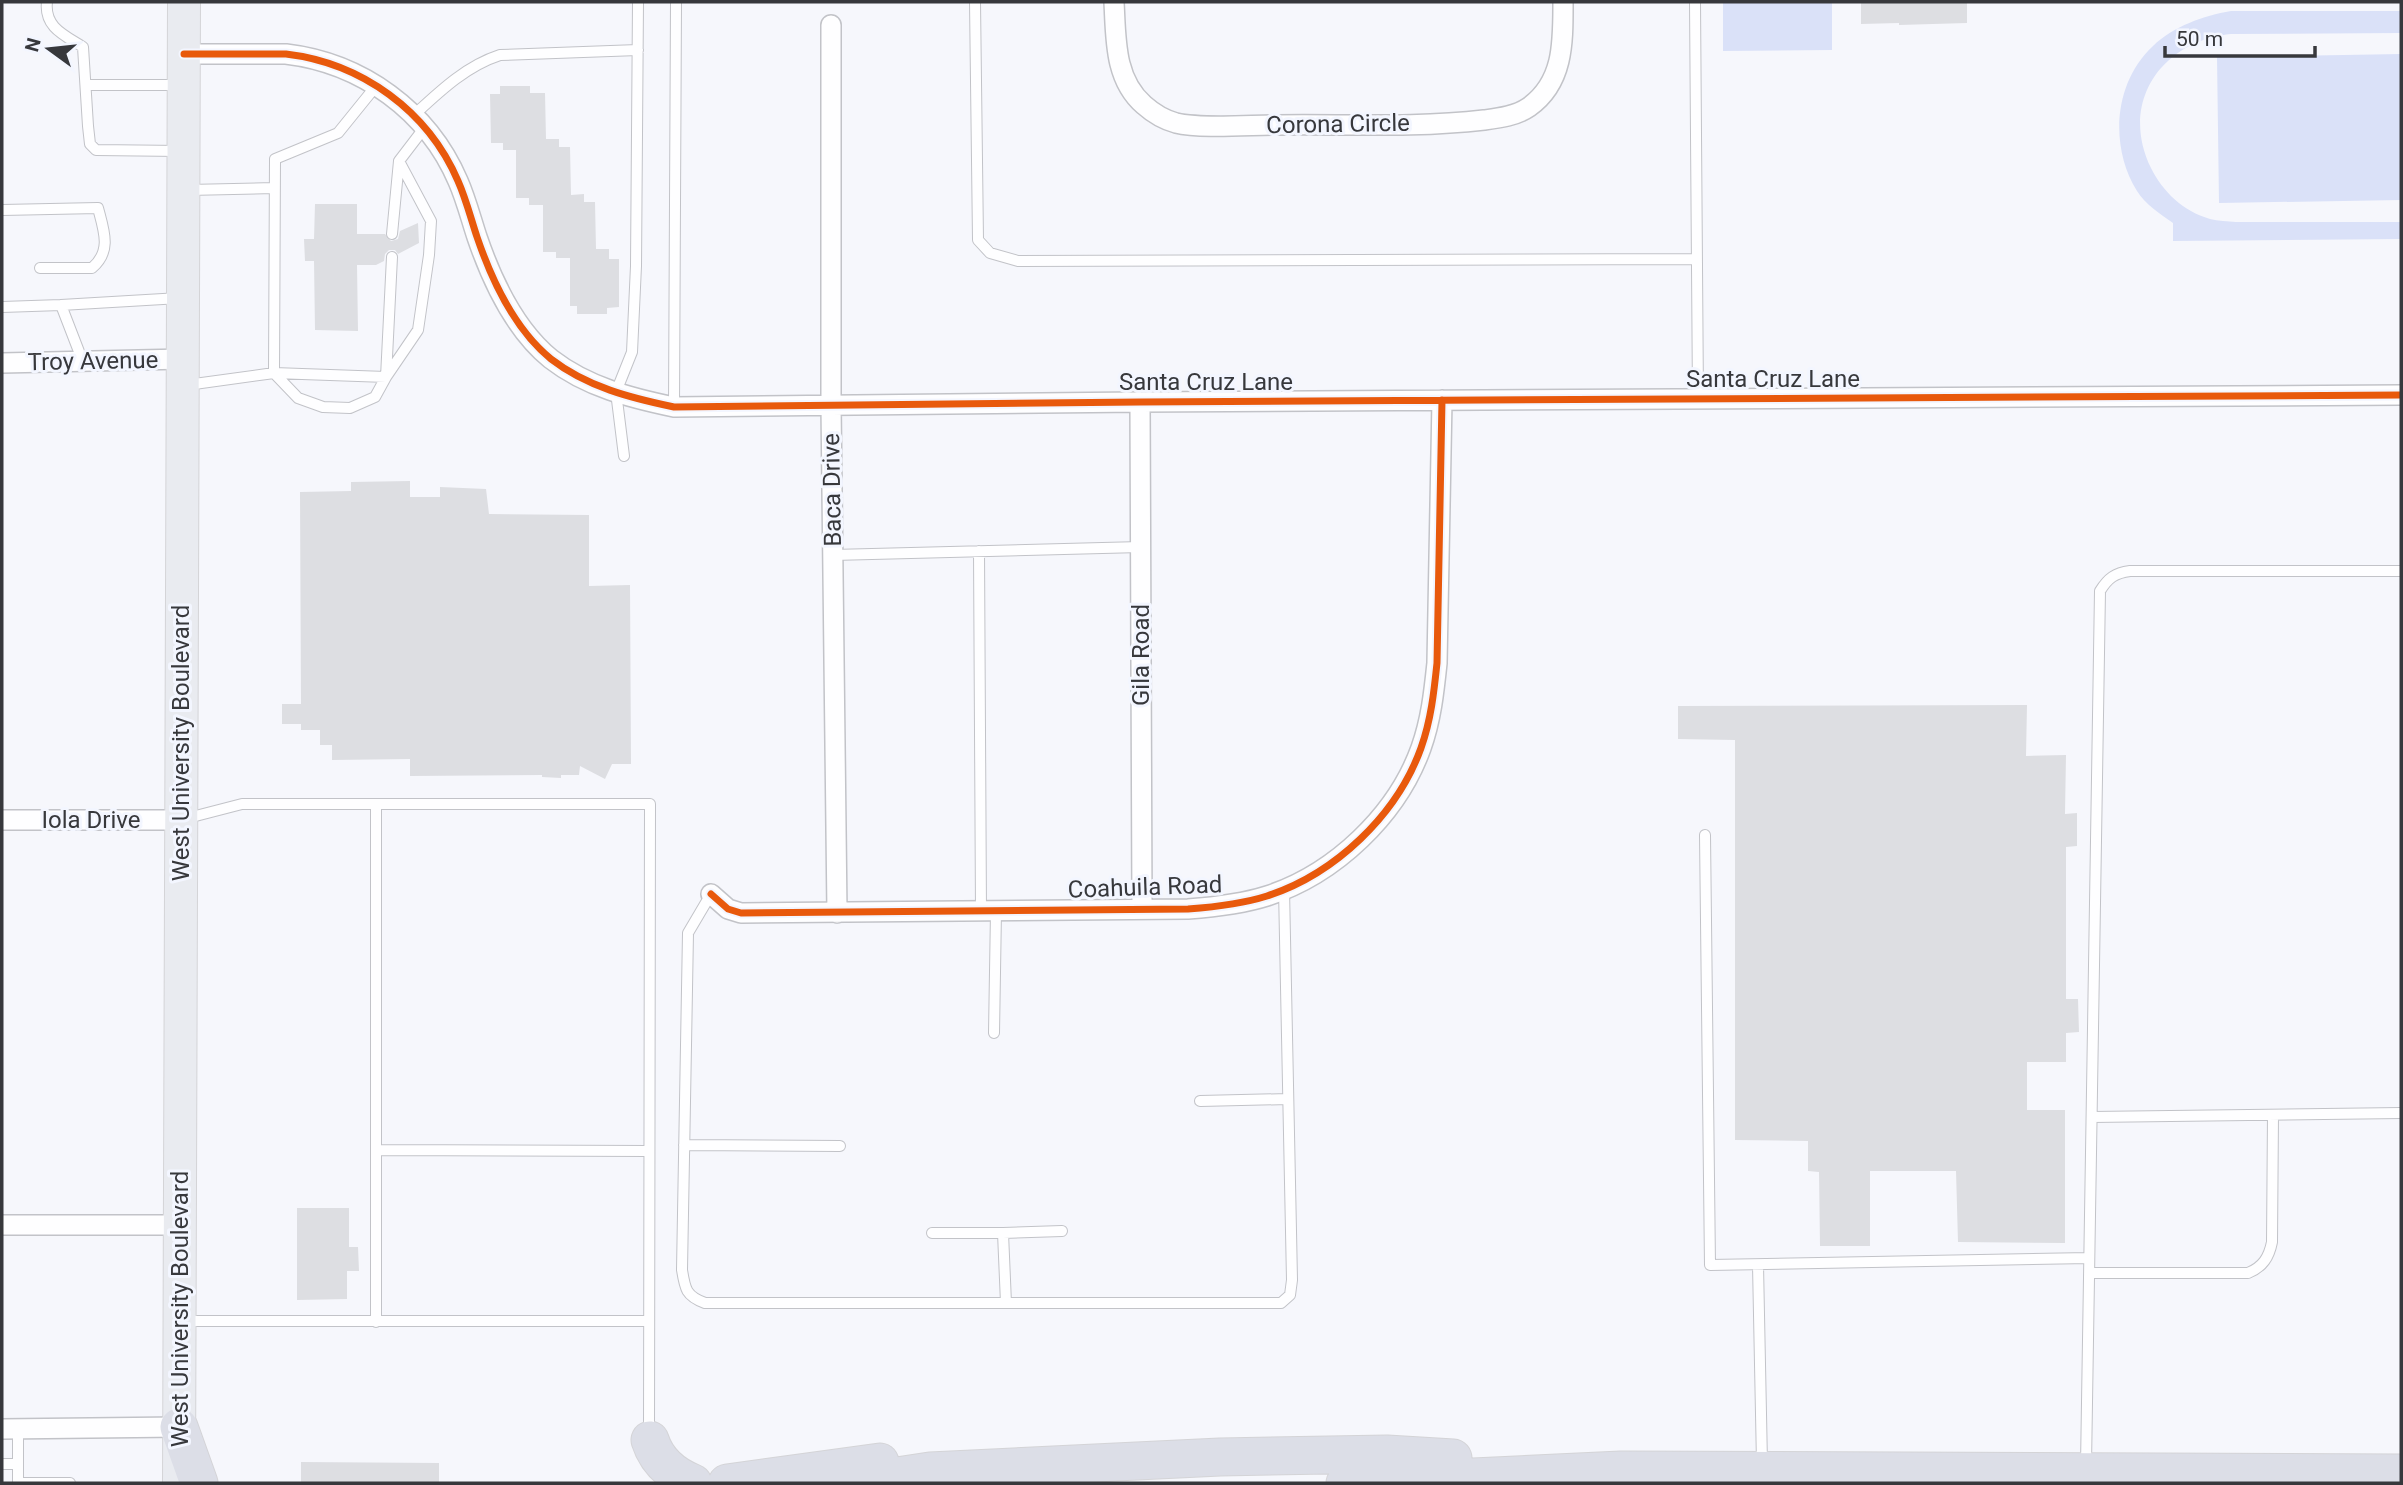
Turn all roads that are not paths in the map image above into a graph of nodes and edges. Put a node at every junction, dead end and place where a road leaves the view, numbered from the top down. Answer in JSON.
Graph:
{"nodes":[{"id":1,"x":47,"y":2,"type":"edge"},
{"id":2,"x":184,"y":2,"type":"edge"},
{"id":3,"x":638,"y":2,"type":"edge"},
{"id":4,"x":676,"y":2,"type":"edge"},
{"id":5,"x":975,"y":2,"type":"edge"},
{"id":6,"x":1114,"y":2,"type":"edge"},
{"id":7,"x":1563,"y":2,"type":"edge"},
{"id":8,"x":1695,"y":2,"type":"edge"},
{"id":9,"x":831,"y":25,"type":"dead end"},
{"id":10,"x":638,"y":50,"type":"junction"},
{"id":11,"x":184,"y":54,"type":"junction"},
{"id":12,"x":87,"y":85,"type":"junction"},
{"id":13,"x":184,"y":85,"type":"junction"},
{"id":14,"x":376,"y":86,"type":"junction"},
{"id":15,"x":420,"y":121,"type":"junction"},
{"id":16,"x":184,"y":151,"type":"junction"},
{"id":17,"x":399,"y":161,"type":"junction"},
{"id":18,"x":274,"y":188,"type":"junction"},
{"id":19,"x":184,"y":190,"type":"junction"},
{"id":20,"x":2,"y":210,"type":"edge"},
{"id":21,"x":392,"y":234,"type":"dead end"},
{"id":22,"x":392,"y":257,"type":"dead end"},
{"id":23,"x":1697,"y":259,"type":"junction"},
{"id":24,"x":40,"y":268,"type":"dead end"},
{"id":25,"x":184,"y":298,"type":"junction"},
{"id":26,"x":61,"y":305,"type":"junction"},
{"id":27,"x":2,"y":307,"type":"edge"},
{"id":28,"x":83,"y":362,"type":"junction"},
{"id":29,"x":2,"y":363,"type":"edge"},
{"id":30,"x":184,"y":372,"type":"junction"},
{"id":31,"x":274,"y":373,"type":"junction"},
{"id":32,"x":386,"y":377,"type":"junction"},
{"id":33,"x":616,"y":392,"type":"junction"},
{"id":34,"x":2401,"y":395,"type":"edge"},
{"id":35,"x":1698,"y":399,"type":"junction"},
{"id":36,"x":1443,"y":400,"type":"junction"},
{"id":37,"x":1140,"y":401,"type":"junction"},
{"id":38,"x":831,"y":405,"type":"junction"},
{"id":39,"x":674,"y":407,"type":"junction"},
{"id":40,"x":624,"y":456,"type":"dead end"},
{"id":41,"x":1141,"y":547,"type":"junction"},
{"id":42,"x":979,"y":551,"type":"junction"},
{"id":43,"x":833,"y":555,"type":"junction"},
{"id":44,"x":2401,"y":571,"type":"edge"},
{"id":45,"x":376,"y":804,"type":"junction"},
{"id":46,"x":2,"y":820,"type":"edge"},
{"id":47,"x":181,"y":820,"type":"junction"},
{"id":48,"x":1705,"y":835,"type":"dead end"},
{"id":49,"x":1283,"y":889,"type":"junction"},
{"id":50,"x":711,"y":894,"type":"joint"},
{"id":51,"x":1142,"y":908,"type":"junction"},
{"id":52,"x":989,"y":911,"type":"junction"},
{"id":53,"x":837,"y":913,"type":"junction"},
{"id":54,"x":994,"y":1033,"type":"dead end"},
{"id":55,"x":1288,"y":1099,"type":"junction"},
{"id":56,"x":1200,"y":1101,"type":"dead end"},
{"id":57,"x":2401,"y":1114,"type":"edge"},
{"id":58,"x":2273,"y":1115,"type":"junction"},
{"id":59,"x":2092,"y":1117,"type":"junction"},
{"id":60,"x":684,"y":1145,"type":"junction"},
{"id":61,"x":840,"y":1146,"type":"dead end"},
{"id":62,"x":376,"y":1150,"type":"junction"},
{"id":63,"x":649,"y":1151,"type":"junction"},
{"id":64,"x":2,"y":1225,"type":"edge"},
{"id":65,"x":180,"y":1225,"type":"junction"},
{"id":66,"x":1062,"y":1231,"type":"dead end"},
{"id":67,"x":932,"y":1233,"type":"dead end"},
{"id":68,"x":1003,"y":1233,"type":"junction"},
{"id":69,"x":2089,"y":1258,"type":"junction"},
{"id":70,"x":1758,"y":1265,"type":"junction"},
{"id":71,"x":2089,"y":1273,"type":"junction"},
{"id":72,"x":1006,"y":1303,"type":"junction"},
{"id":73,"x":179,"y":1321,"type":"junction"},
{"id":74,"x":649,"y":1321,"type":"junction"},
{"id":75,"x":376,"y":1322,"type":"junction"},
{"id":76,"x":179,"y":1427,"type":"junction"},
{"id":77,"x":10,"y":1429,"type":"edge"},
{"id":78,"x":650,"y":1440,"type":"joint"},
{"id":79,"x":1132,"y":1461,"type":"junction"},
{"id":80,"x":2,"y":1464,"type":"edge"},
{"id":81,"x":18,"y":1464,"type":"junction"},
{"id":82,"x":1621,"y":1470,"type":"junction"},
{"id":83,"x":1762,"y":1471,"type":"junction"},
{"id":84,"x":2086,"y":1472,"type":"junction"},
{"id":85,"x":2401,"y":1473,"type":"edge"},
{"id":86,"x":18,"y":1483,"type":"edge"},
{"id":87,"x":70,"y":1483,"type":"edge"},
{"id":88,"x":179,"y":1483,"type":"edge"},
{"id":89,"x":199,"y":1483,"type":"edge"},
{"id":90,"x":693,"y":1483,"type":"edge"},
{"id":91,"x":727,"y":1483,"type":"edge"},
{"id":92,"x":850,"y":1483,"type":"edge"},
{"id":93,"x":1345,"y":1483,"type":"edge"}],
"edges":[{"from":1,"to":12,"type":"lane"},
{"from":2,"to":11,"type":"main road","name":"West University Boulevard"},
{"from":3,"to":10,"type":"lane"},
{"from":4,"to":39,"type":"lane"},
{"from":5,"to":23,"type":"lane"},
{"from":6,"to":7,"type":"street","name":"Corona Circle"},
{"from":8,"to":23,"type":"lane"},
{"from":9,"to":38,"type":"street","name":"Baca Drive"},
{"from":10,"to":15,"type":"lane"},
{"from":10,"to":33,"type":"lane"},
{"from":11,"to":13,"type":"main road","name":"West University Boulevard"},
{"from":11,"to":14,"type":"street","name":"Santa Cruz Lane"},
{"from":12,"to":13,"type":"lane"},
{"from":12,"to":16,"type":"lane"},
{"from":13,"to":16,"type":"main road","name":"West University Boulevard"},
{"from":14,"to":15,"type":"street","name":"Santa Cruz Lane"},
{"from":14,"to":18,"type":"lane"},
{"from":15,"to":17,"type":"lane"},
{"from":15,"to":33,"type":"street","name":"Santa Cruz Lane"},
{"from":16,"to":19,"type":"main road","name":"West University Boulevard"},
{"from":17,"to":21,"type":"lane"},
{"from":17,"to":32,"type":"lane"},
{"from":18,"to":19,"type":"lane"},
{"from":18,"to":31,"type":"lane"},
{"from":19,"to":25,"type":"main road","name":"West University Boulevard"},
{"from":20,"to":24,"type":"lane"},
{"from":22,"to":32,"type":"lane"},
{"from":23,"to":35,"type":"lane"},
{"from":25,"to":26,"type":"lane"},
{"from":25,"to":30,"type":"main road","name":"West University Boulevard"},
{"from":26,"to":27,"type":"lane"},
{"from":26,"to":28,"type":"lane"},
{"from":28,"to":29,"type":"street","name":"Troy Avenue"},
{"from":28,"to":30,"type":"street","name":"Troy Avenue"},
{"from":30,"to":31,"type":"lane"},
{"from":30,"to":47,"type":"main road","name":"West University Boulevard"},
{"from":31,"to":32,"type":"lane"},
{"from":31,"to":32,"type":"lane"},
{"from":33,"to":39,"type":"street","name":"Santa Cruz Lane"},
{"from":33,"to":40,"type":"lane"},
{"from":34,"to":35,"type":"street","name":"Santa Cruz Lane"},
{"from":35,"to":36,"type":"street","name":"Santa Cruz Lane"},
{"from":36,"to":37,"type":"street","name":"Santa Cruz Lane"},
{"from":36,"to":49,"type":"street","name":"Coahuila Road"},
{"from":37,"to":38,"type":"street","name":"Santa Cruz Lane"},
{"from":37,"to":41,"type":"street","name":"Gila Road"},
{"from":38,"to":39,"type":"street","name":"Santa Cruz Lane"},
{"from":38,"to":43,"type":"street","name":"Baca Drive"},
{"from":41,"to":42,"type":"lane"},
{"from":41,"to":51,"type":"street","name":"Gila Road"},
{"from":42,"to":43,"type":"lane"},
{"from":42,"to":52,"type":"lane"},
{"from":43,"to":53,"type":"street","name":"Baca Drive"},
{"from":44,"to":59,"type":"lane"},
{"from":45,"to":47,"type":"lane"},
{"from":45,"to":62,"type":"lane"},
{"from":45,"to":63,"type":"lane"},
{"from":46,"to":47,"type":"street","name":"Iola Drive"},
{"from":47,"to":65,"type":"main road","name":"West University Boulevard"},
{"from":48,"to":70,"type":"lane"},
{"from":49,"to":51,"type":"street","name":"Coahuila Road"},
{"from":49,"to":55,"type":"lane"},
{"from":50,"to":53,"type":"street","name":"Coahuila Road"},
{"from":50,"to":60,"type":"lane"},
{"from":51,"to":52,"type":"street","name":"Coahuila Road"},
{"from":52,"to":53,"type":"street","name":"Coahuila Road"},
{"from":52,"to":54,"type":"lane"},
{"from":55,"to":56,"type":"lane"},
{"from":55,"to":72,"type":"lane"},
{"from":57,"to":58,"type":"lane"},
{"from":58,"to":59,"type":"lane"},
{"from":58,"to":71,"type":"lane"},
{"from":59,"to":69,"type":"lane"},
{"from":60,"to":61,"type":"lane"},
{"from":60,"to":72,"type":"lane"},
{"from":62,"to":63,"type":"lane"},
{"from":62,"to":75,"type":"lane"},
{"from":63,"to":74,"type":"lane"},
{"from":64,"to":65,"type":"street"},
{"from":65,"to":73,"type":"main road","name":"West University Boulevard"},
{"from":66,"to":68,"type":"lane"},
{"from":67,"to":68,"type":"lane"},
{"from":68,"to":72,"type":"lane"},
{"from":69,"to":70,"type":"lane"},
{"from":69,"to":71,"type":"lane"},
{"from":70,"to":83,"type":"lane"},
{"from":71,"to":84,"type":"lane"},
{"from":73,"to":75,"type":"lane"},
{"from":73,"to":76,"type":"main road","name":"West University Boulevard"},
{"from":74,"to":75,"type":"lane"},
{"from":74,"to":78,"type":"lane"},
{"from":76,"to":77,"type":"street"},
{"from":76,"to":88,"type":"main road","name":"West University Boulevard"},
{"from":76,"to":89,"type":"highway"},
{"from":77,"to":81,"type":"lane"},
{"from":78,"to":90,"type":"highway"},
{"from":79,"to":82,"type":"highway"},
{"from":79,"to":91,"type":"highway"},
{"from":79,"to":92,"type":"highway"},
{"from":80,"to":81,"type":"lane"},
{"from":81,"to":86,"type":"lane"},
{"from":82,"to":83,"type":"highway"},
{"from":82,"to":93,"type":"highway"},
{"from":83,"to":84,"type":"highway"},
{"from":84,"to":85,"type":"highway"},
{"from":86,"to":87,"type":"lane"}]}
